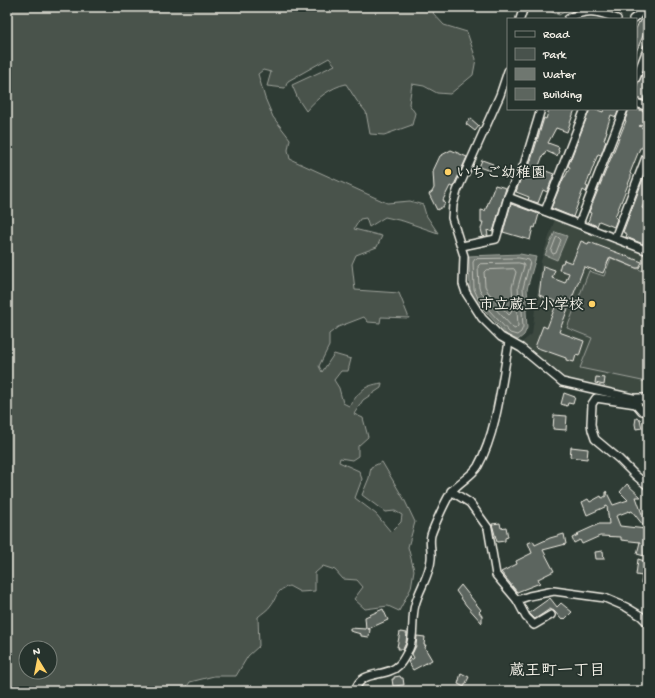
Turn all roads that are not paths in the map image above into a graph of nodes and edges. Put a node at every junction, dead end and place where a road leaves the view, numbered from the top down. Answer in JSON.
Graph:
{"nodes":[{"id":1,"x":524,"y":7,"type":"edge"},
{"id":2,"x":643,"y":7,"type":"edge"},
{"id":3,"x":520,"y":18,"type":"edge"},
{"id":4,"x":569,"y":18,"type":"edge"},
{"id":5,"x":615,"y":18,"type":"edge"},
{"id":6,"x":634,"y":18,"type":"edge"},
{"id":7,"x":648,"y":47,"type":"edge"},
{"id":8,"x":507,"y":75,"type":"edge"},
{"id":9,"x":637,"y":75,"type":"edge"},
{"id":10,"x":637,"y":103,"type":"edge"},
{"id":11,"x":648,"y":108,"type":"edge"},
{"id":12,"x":541,"y":110,"type":"edge"},
{"id":13,"x":585,"y":110,"type":"edge"},
{"id":14,"x":624,"y":110,"type":"edge"},
{"id":15,"x":648,"y":152,"type":"edge"},
{"id":16,"x":508,"y":197,"type":"junction"},
{"id":17,"x":545,"y":211,"type":"junction"},
{"id":18,"x":579,"y":224,"type":"junction"},
{"id":19,"x":615,"y":238,"type":"junction"},
{"id":20,"x":462,"y":246,"type":"junction"},
{"id":21,"x":648,"y":251,"type":"edge"},
{"id":22,"x":510,"y":342,"type":"junction"},
{"id":23,"x":648,"y":399,"type":"edge"},
{"id":24,"x":637,"y":401,"type":"junction"},
{"id":25,"x":648,"y":411,"type":"edge"},
{"id":26,"x":648,"y":486,"type":"edge"},
{"id":27,"x":451,"y":491,"type":"junction"},
{"id":28,"x":517,"y":600,"type":"junction"},
{"id":29,"x":551,"y":615,"type":"dead end"},
{"id":30,"x":648,"y":623,"type":"edge"},
{"id":31,"x":355,"y":691,"type":"edge"}],
"edges":[{"from":1,"to":3,"type":"street"},
{"from":2,"to":6,"type":"street"},
{"from":4,"to":5,"type":"street"},
{"from":7,"to":9,"type":"street"},
{"from":8,"to":20,"type":"street"},
{"from":10,"to":11,"type":"street"},
{"from":12,"to":16,"type":"street"},
{"from":13,"to":17,"type":"street"},
{"from":14,"to":18,"type":"street"},
{"from":15,"to":19,"type":"street"},
{"from":16,"to":17,"type":"street"},
{"from":16,"to":20,"type":"street"},
{"from":17,"to":18,"type":"street"},
{"from":18,"to":19,"type":"street"},
{"from":19,"to":21,"type":"street"},
{"from":20,"to":22,"type":"street"},
{"from":22,"to":24,"type":"street"},
{"from":22,"to":27,"type":"street"},
{"from":23,"to":24,"type":"street"},
{"from":24,"to":25,"type":"street"},
{"from":24,"to":26,"type":"street"},
{"from":27,"to":28,"type":"street"},
{"from":27,"to":31,"type":"street"},
{"from":28,"to":29,"type":"street"},
{"from":28,"to":30,"type":"street"}]}
